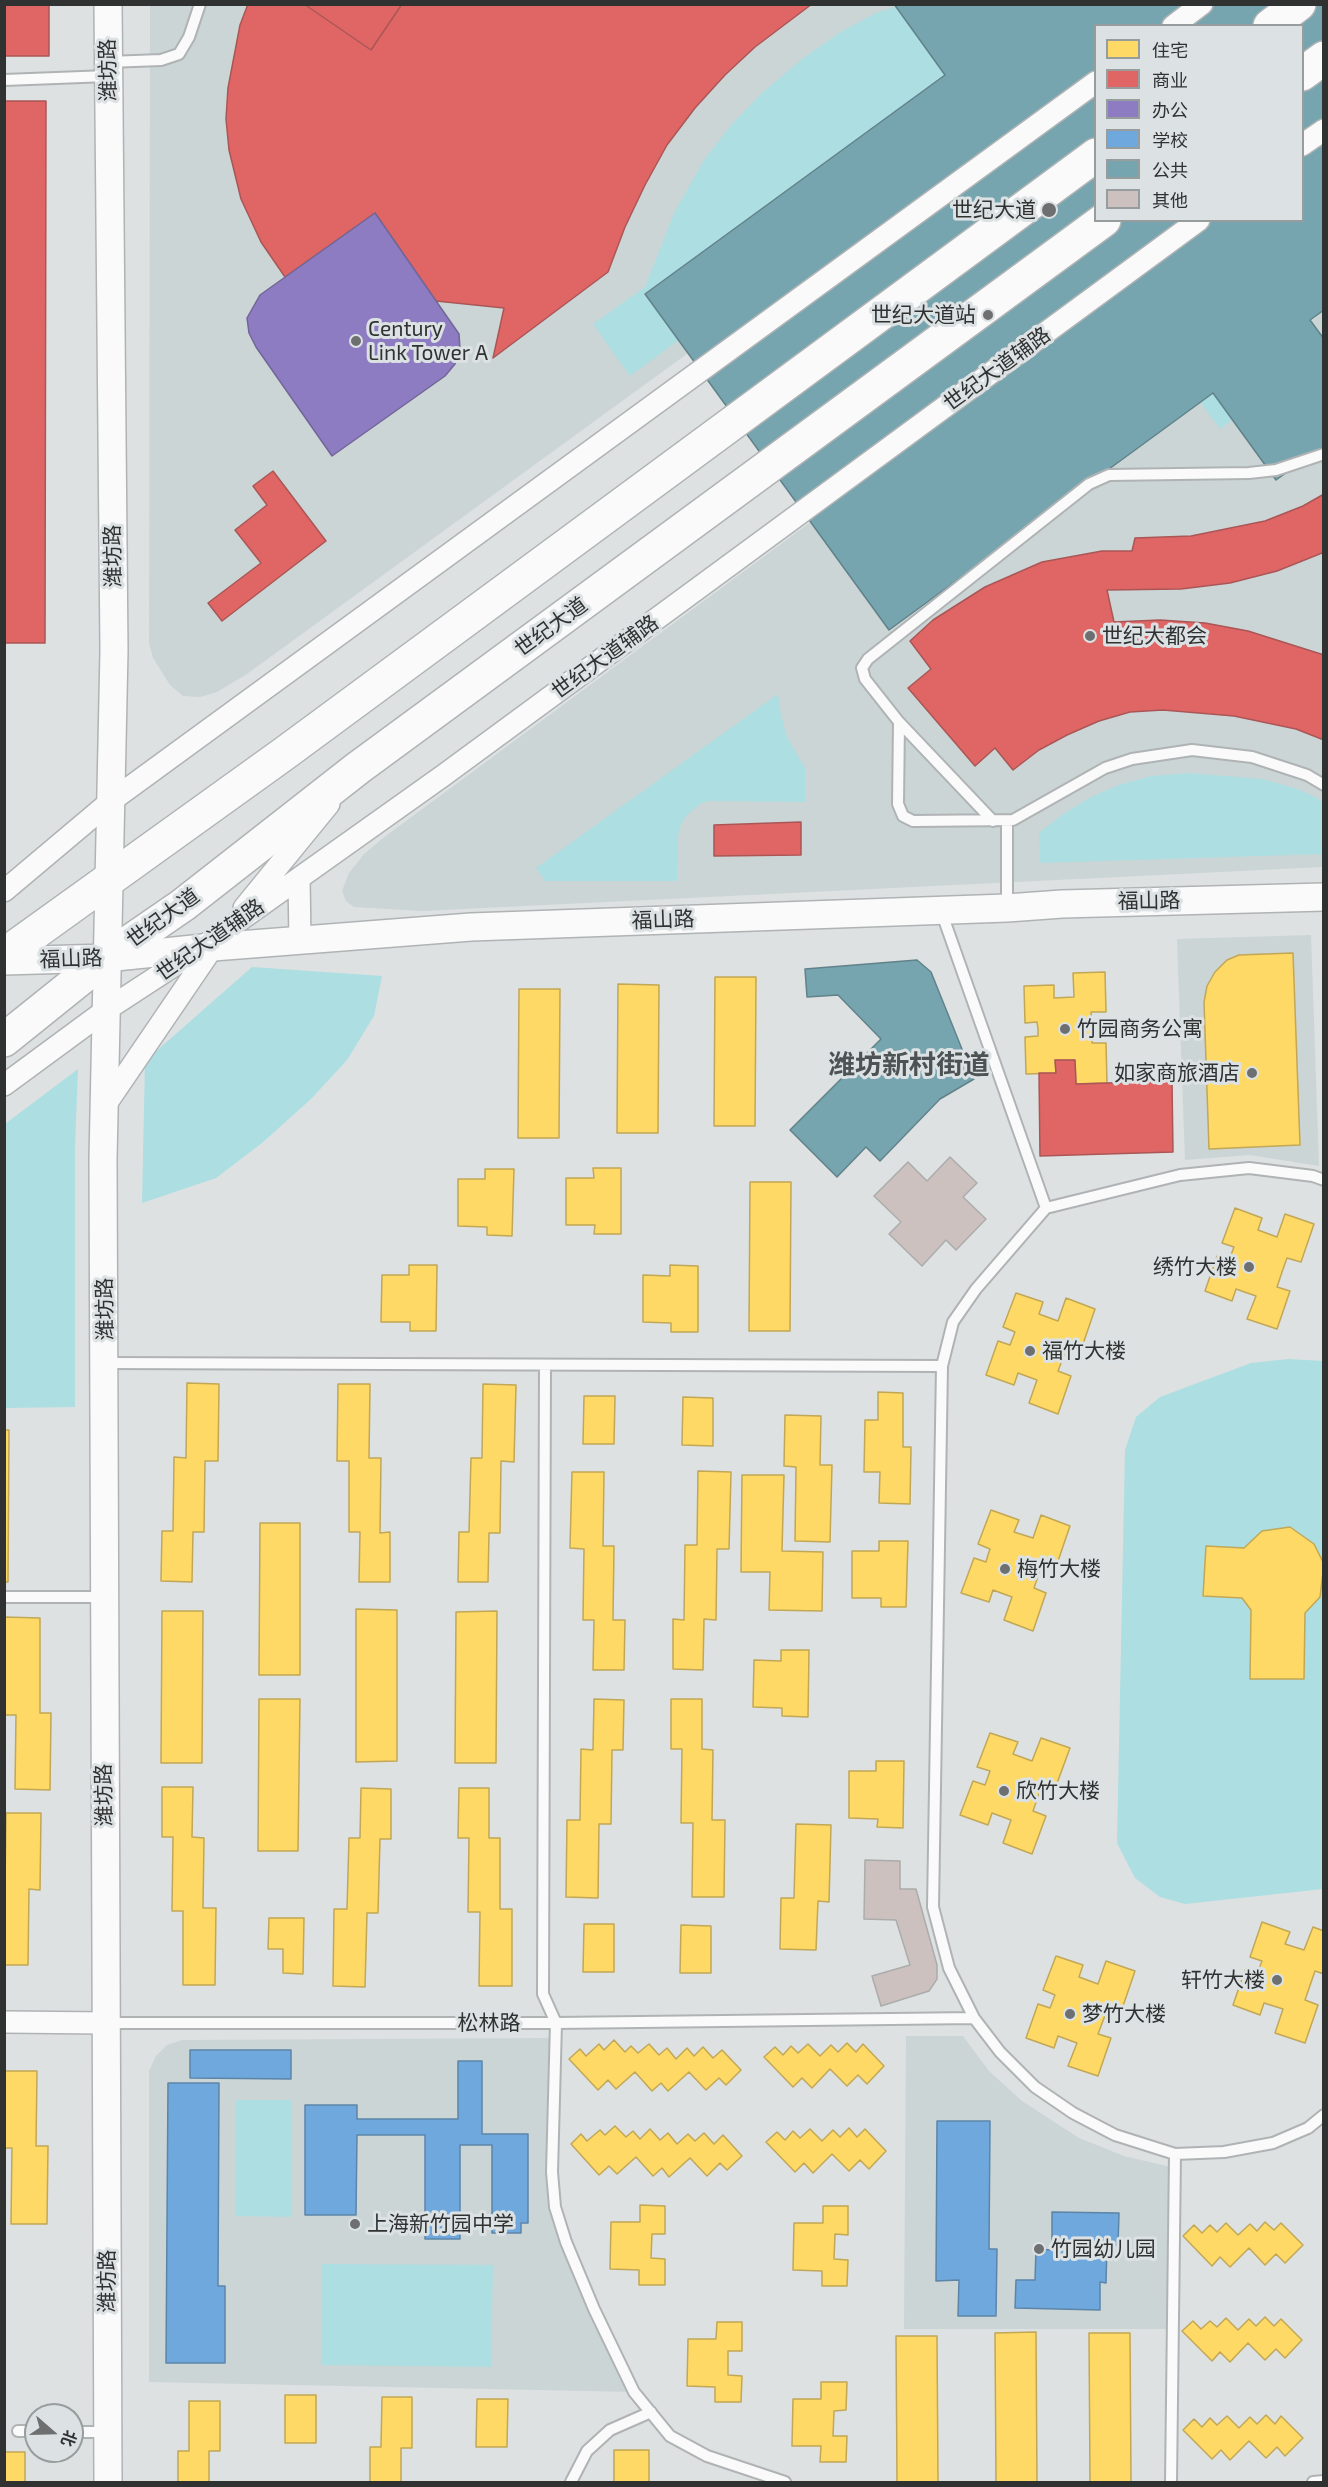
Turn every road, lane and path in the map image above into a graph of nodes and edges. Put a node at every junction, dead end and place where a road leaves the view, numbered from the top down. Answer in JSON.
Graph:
{"nodes":[{"id":1,"x":108,"y":4,"type":"edge"},
{"id":2,"x":200,"y":4,"type":"edge"},
{"id":3,"x":1202,"y":4,"type":"edge"},
{"id":4,"x":1299,"y":4,"type":"edge"},
{"id":5,"x":1176,"y":24,"type":"edge"},
{"id":6,"x":1273,"y":24,"type":"edge"},
{"id":7,"x":1323,"y":58,"type":"edge"},
{"id":8,"x":108,"y":69,"type":"junction"},
{"id":9,"x":1304,"y":72,"type":"edge"},
{"id":10,"x":4,"y":80,"type":"edge"},
{"id":11,"x":1094,"y":83,"type":"edge"},
{"id":12,"x":1323,"y":130,"type":"edge"},
{"id":13,"x":1304,"y":144,"type":"edge"},
{"id":14,"x":1094,"y":156,"type":"edge"},
{"id":15,"x":1101,"y":222,"type":"edge"},
{"id":16,"x":1196,"y":222,"type":"edge"},
{"id":17,"x":1323,"y":454,"type":"edge"},
{"id":18,"x":899,"y":722,"type":"junction"},
{"id":19,"x":358,"y":768,"type":"junction"},
{"id":20,"x":1323,"y":785,"type":"edge"},
{"id":21,"x":111,"y":801,"type":"junction"},
{"id":22,"x":993,"y":820,"type":"junction"},
{"id":23,"x":1007,"y":820,"type":"junction"},
{"id":24,"x":299,"y":878,"type":"junction"},
{"id":25,"x":109,"y":880,"type":"junction"},
{"id":26,"x":4,"y":891,"type":"edge"},
{"id":27,"x":1323,"y":897,"type":"edge"},
{"id":28,"x":1007,"y":908,"type":"junction"},
{"id":29,"x":941,"y":910,"type":"junction"},
{"id":30,"x":300,"y":940,"type":"junction"},
{"id":31,"x":213,"y":942,"type":"junction"},
{"id":32,"x":4,"y":954,"type":"edge"},
{"id":33,"x":106,"y":958,"type":"junction"},
{"id":34,"x":4,"y":961,"type":"edge"},
{"id":35,"x":106,"y":1011,"type":"junction"},
{"id":36,"x":4,"y":1040,"type":"edge"},
{"id":37,"x":4,"y":1085,"type":"edge"},
{"id":38,"x":104,"y":1107,"type":"junction"},
{"id":39,"x":1323,"y":1180,"type":"edge"},
{"id":40,"x":1047,"y":1208,"type":"junction"},
{"id":41,"x":105,"y":1363,"type":"junction"},
{"id":42,"x":545,"y":1365,"type":"junction"},
{"id":43,"x":942,"y":1366,"type":"junction"},
{"id":44,"x":4,"y":1597,"type":"edge"},
{"id":45,"x":104,"y":1597,"type":"junction"},
{"id":46,"x":974,"y":2018,"type":"junction"},
{"id":47,"x":4,"y":2022,"type":"edge"},
{"id":48,"x":107,"y":2023,"type":"junction"},
{"id":49,"x":556,"y":2023,"type":"junction"},
{"id":50,"x":1323,"y":2115,"type":"edge"},
{"id":51,"x":1175,"y":2154,"type":"junction"},
{"id":52,"x":651,"y":2412,"type":"junction"},
{"id":53,"x":18,"y":2431,"type":"dead end"},
{"id":54,"x":24,"y":2431,"type":"edge"},
{"id":55,"x":84,"y":2432,"type":"edge"},
{"id":56,"x":108,"y":2432,"type":"junction"},
{"id":57,"x":1323,"y":2481,"type":"edge"},
{"id":58,"x":108,"y":2482,"type":"edge"},
{"id":59,"x":571,"y":2482,"type":"edge"},
{"id":60,"x":785,"y":2482,"type":"edge"},
{"id":61,"x":1171,"y":2482,"type":"edge"},
{"id":62,"x":1313,"y":2482,"type":"edge"}],
"edges":[{"from":1,"to":8,"type":"street","name":"潍坊路"},
{"from":2,"to":8,"type":"lane"},
{"from":3,"to":5,"type":"street"},
{"from":4,"to":6,"type":"main road"},
{"from":7,"to":9,"type":"main road"},
{"from":8,"to":10,"type":"lane"},
{"from":8,"to":21,"type":"street","name":"潍坊路"},
{"from":11,"to":21,"type":"street"},
{"from":12,"to":13,"type":"street"},
{"from":14,"to":25,"type":"main road"},
{"from":15,"to":19,"type":"main road","name":"世纪大道"},
{"from":16,"to":24,"type":"street","name":"世纪大道辅路"},
{"from":17,"to":18,"type":"lane"},
{"from":18,"to":22,"type":"lane"},
{"from":18,"to":22,"type":"lane"},
{"from":19,"to":31,"type":"street"},
{"from":19,"to":33,"type":"main road","name":"世纪大道"},
{"from":20,"to":23,"type":"lane"},
{"from":21,"to":25,"type":"street","name":"潍坊路"},
{"from":21,"to":26,"type":"street"},
{"from":22,"to":23,"type":"lane"},
{"from":23,"to":28,"type":"lane"},
{"from":24,"to":30,"type":"street"},
{"from":24,"to":31,"type":"street","name":"世纪大道辅路"},
{"from":25,"to":32,"type":"main road"},
{"from":25,"to":33,"type":"street","name":"潍坊路"},
{"from":27,"to":28,"type":"street","name":"福山路"},
{"from":28,"to":29,"type":"street","name":"福山路"},
{"from":29,"to":30,"type":"street","name":"福山路"},
{"from":29,"to":40,"type":"lane"},
{"from":30,"to":31,"type":"street","name":"福山路"},
{"from":31,"to":33,"type":"street","name":"福山路"},
{"from":31,"to":35,"type":"street","name":"世纪大道辅路"},
{"from":31,"to":38,"type":"street"},
{"from":33,"to":34,"type":"street","name":"福山路"},
{"from":33,"to":35,"type":"street","name":"潍坊路"},
{"from":33,"to":36,"type":"main road","name":"世纪大道"},
{"from":35,"to":37,"type":"street","name":"世纪大道辅路"},
{"from":35,"to":38,"type":"street","name":"潍坊路"},
{"from":38,"to":41,"type":"street","name":"潍坊路"},
{"from":39,"to":40,"type":"lane"},
{"from":40,"to":43,"type":"lane"},
{"from":41,"to":42,"type":"lane"},
{"from":41,"to":45,"type":"street","name":"潍坊路"},
{"from":42,"to":43,"type":"lane"},
{"from":42,"to":49,"type":"lane"},
{"from":43,"to":46,"type":"lane"},
{"from":44,"to":45,"type":"lane"},
{"from":45,"to":48,"type":"street","name":"潍坊路"},
{"from":46,"to":49,"type":"lane","name":"松林路"},
{"from":46,"to":51,"type":"lane"},
{"from":47,"to":48,"type":"street","name":"松林路"},
{"from":48,"to":49,"type":"lane","name":"松林路"},
{"from":48,"to":56,"type":"street","name":"潍坊路"},
{"from":49,"to":52,"type":"lane"},
{"from":50,"to":51,"type":"lane"},
{"from":51,"to":61,"type":"lane"},
{"from":52,"to":59,"type":"lane"},
{"from":52,"to":60,"type":"lane"},
{"from":53,"to":54,"type":"lane"},
{"from":55,"to":56,"type":"lane"},
{"from":56,"to":58,"type":"street","name":"潍坊路"},
{"from":57,"to":62,"type":"lane"}]}
